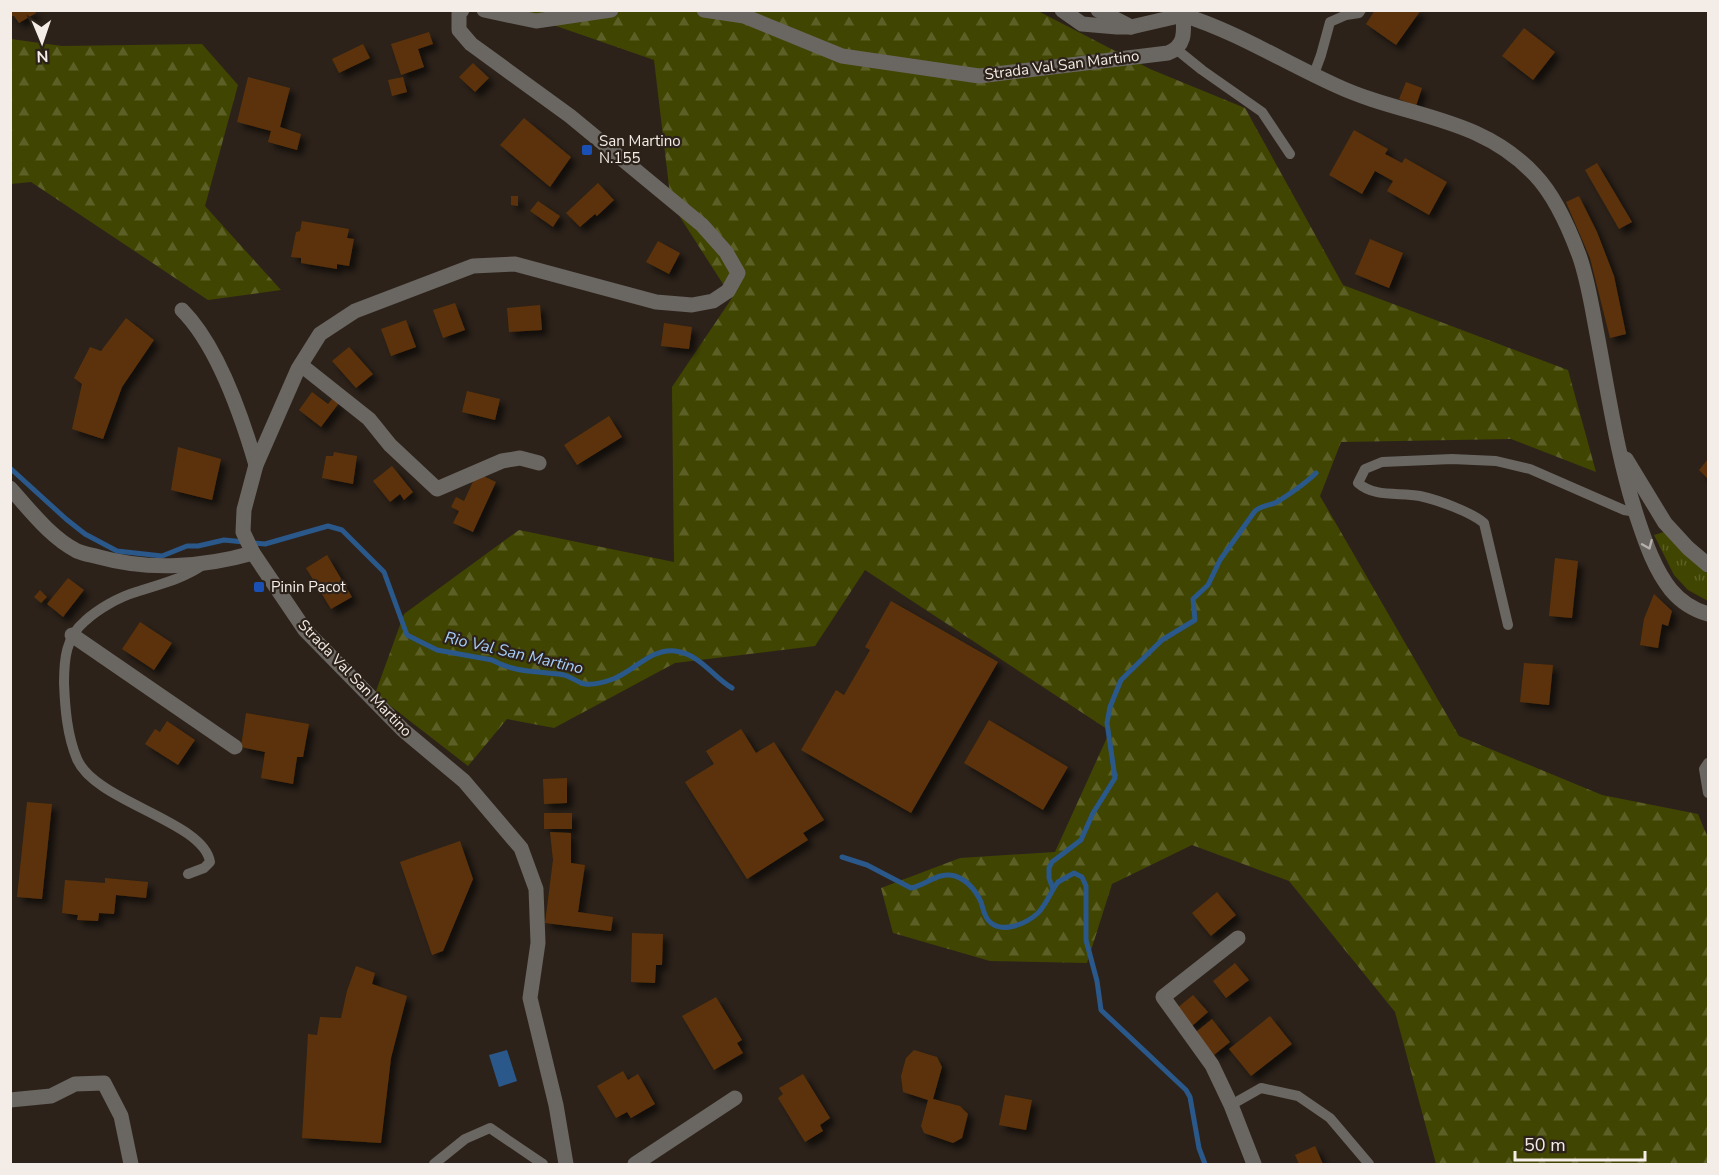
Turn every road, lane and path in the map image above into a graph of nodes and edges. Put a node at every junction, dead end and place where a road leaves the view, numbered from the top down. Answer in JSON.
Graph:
{"nodes":[{"id":1,"x":462,"y":10,"type":"edge"},
{"id":2,"x":484,"y":10,"type":"edge"},
{"id":3,"x":611,"y":10,"type":"edge"},
{"id":4,"x":704,"y":10,"type":"edge"},
{"id":5,"x":1062,"y":10,"type":"edge"},
{"id":6,"x":1098,"y":10,"type":"edge"},
{"id":7,"x":1361,"y":10,"type":"edge"},
{"id":8,"x":1180,"y":12,"type":"edge"},
{"id":9,"x":1343,"y":13,"type":"edge"},
{"id":10,"x":1131,"y":27,"type":"junction"},
{"id":11,"x":1176,"y":49,"type":"junction"},
{"id":12,"x":1314,"y":74,"type":"junction"},
{"id":13,"x":1290,"y":154,"type":"dead end"},
{"id":14,"x":182,"y":310,"type":"dead end"},
{"id":15,"x":301,"y":365,"type":"junction"},
{"id":16,"x":1620,"y":449,"type":"junction"},
{"id":17,"x":539,"y":463,"type":"dead end"},
{"id":18,"x":256,"y":465,"type":"junction"},
{"id":19,"x":10,"y":488,"type":"edge"},
{"id":20,"x":1636,"y":512,"type":"junction"},
{"id":21,"x":253,"y":553,"type":"junction"},
{"id":22,"x":206,"y":563,"type":"junction"},
{"id":23,"x":1708,"y":566,"type":"edge"},
{"id":24,"x":1708,"y":614,"type":"edge"},
{"id":25,"x":1508,"y":625,"type":"dead end"},
{"id":26,"x":72,"y":635,"type":"junction"},
{"id":27,"x":235,"y":747,"type":"dead end"},
{"id":28,"x":1708,"y":763,"type":"edge"},
{"id":29,"x":1708,"y":794,"type":"edge"},
{"id":30,"x":188,"y":874,"type":"dead end"},
{"id":31,"x":1238,"y":938,"type":"dead end"},
{"id":32,"x":735,"y":1098,"type":"dead end"},
{"id":33,"x":10,"y":1100,"type":"edge"},
{"id":34,"x":1231,"y":1105,"type":"junction"},
{"id":35,"x":131,"y":1164,"type":"edge"},
{"id":36,"x":434,"y":1164,"type":"edge"},
{"id":37,"x":543,"y":1164,"type":"edge"},
{"id":38,"x":566,"y":1164,"type":"edge"},
{"id":39,"x":635,"y":1164,"type":"edge"},
{"id":40,"x":1254,"y":1164,"type":"edge"},
{"id":41,"x":1369,"y":1164,"type":"edge"}],
"edges":[{"from":1,"to":15,"type":"street","name":"Strada Val San Martino"},
{"from":2,"to":3,"type":"street"},
{"from":4,"to":11,"type":"street","name":"Strada Val San Martino"},
{"from":5,"to":10,"type":"street"},
{"from":6,"to":10,"type":"street"},
{"from":7,"to":9,"type":"lane"},
{"from":8,"to":10,"type":"street"},
{"from":8,"to":11,"type":"street"},
{"from":8,"to":12,"type":"street"},
{"from":9,"to":12,"type":"lane"},
{"from":11,"to":13,"type":"lane"},
{"from":12,"to":16,"type":"street"},
{"from":14,"to":18,"type":"street"},
{"from":15,"to":17,"type":"street"},
{"from":15,"to":18,"type":"street","name":"Strada Val San Martino"},
{"from":16,"to":20,"type":"street"},
{"from":16,"to":23,"type":"street"},
{"from":18,"to":21,"type":"street","name":"Strada Val San Martino"},
{"from":19,"to":22,"type":"street"},
{"from":20,"to":24,"type":"street","one_way":true},
{"from":20,"to":25,"type":"lane"},
{"from":21,"to":22,"type":"street"},
{"from":21,"to":38,"type":"street","name":"Strada Val San Martino"},
{"from":22,"to":26,"type":"lane"},
{"from":26,"to":27,"type":"street"},
{"from":26,"to":30,"type":"lane"},
{"from":28,"to":29,"type":"lane"},
{"from":31,"to":34,"type":"street"},
{"from":32,"to":39,"type":"street"},
{"from":33,"to":35,"type":"street"},
{"from":34,"to":40,"type":"street"},
{"from":34,"to":41,"type":"lane"},
{"from":36,"to":37,"type":"lane"}]}
